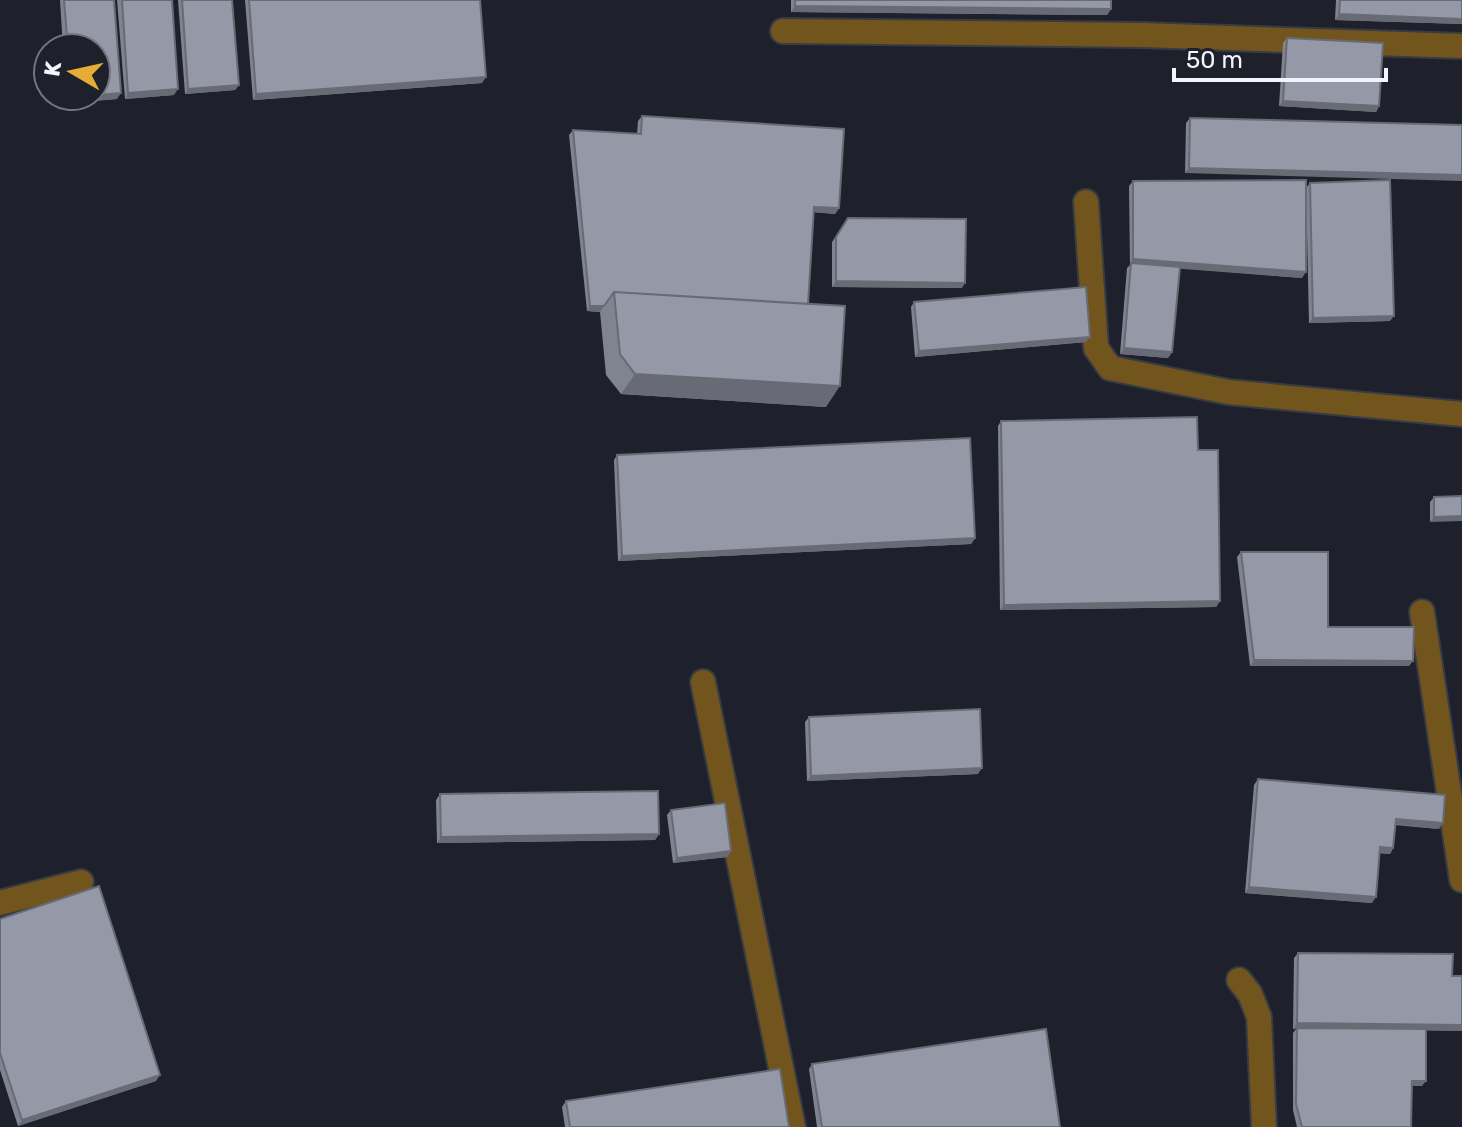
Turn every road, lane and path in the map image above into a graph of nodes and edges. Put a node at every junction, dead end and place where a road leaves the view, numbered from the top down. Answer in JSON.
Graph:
{"nodes":[{"id":1,"x":783,"y":31,"type":"dead end"},
{"id":2,"x":1462,"y":46,"type":"edge"},
{"id":3,"x":1086,"y":202,"type":"dead end"},
{"id":4,"x":1462,"y":414,"type":"edge"},
{"id":5,"x":1422,"y":612,"type":"dead end"},
{"id":6,"x":703,"y":682,"type":"dead end"},
{"id":7,"x":1462,"y":880,"type":"edge"},
{"id":8,"x":81,"y":882,"type":"dead end"},
{"id":9,"x":0,"y":903,"type":"edge"},
{"id":10,"x":1239,"y":980,"type":"dead end"},
{"id":11,"x":793,"y":1127,"type":"edge"},
{"id":12,"x":1264,"y":1127,"type":"edge"}],
"edges":[{"from":1,"to":2,"type":"street"},
{"from":3,"to":4,"type":"street"},
{"from":5,"to":7,"type":"street"},
{"from":6,"to":11,"type":"street"},
{"from":8,"to":9,"type":"street"},
{"from":10,"to":12,"type":"street"}]}
